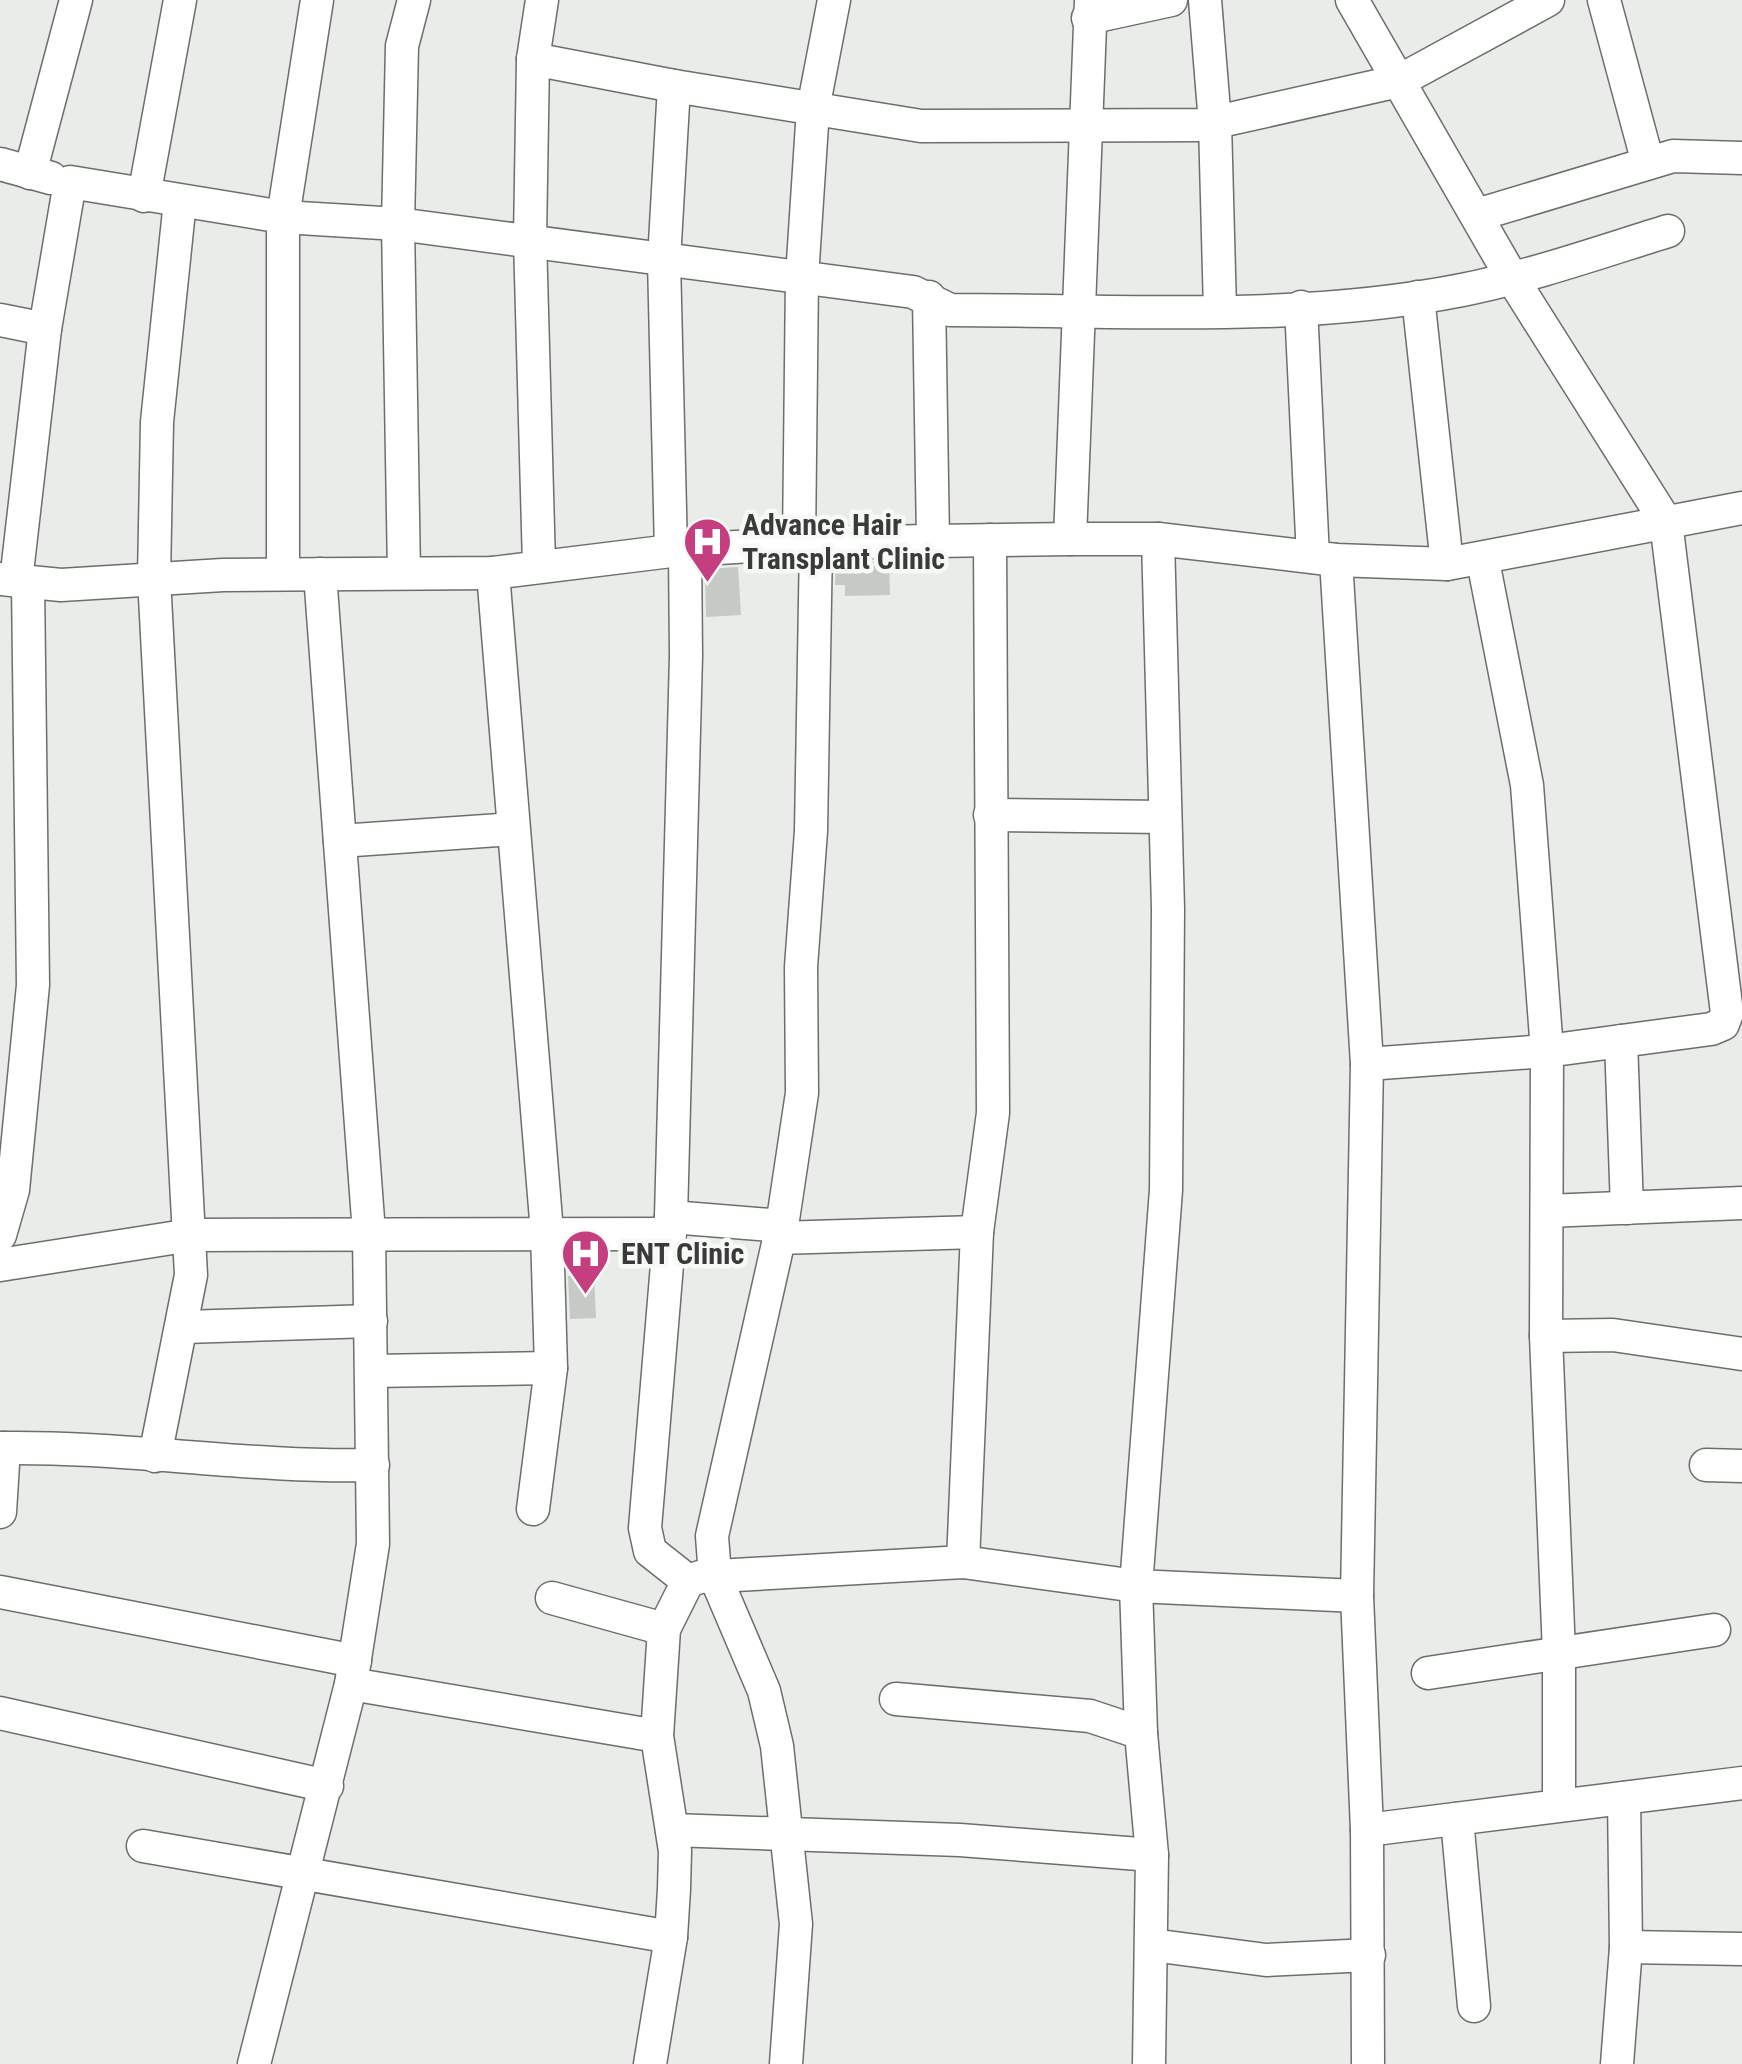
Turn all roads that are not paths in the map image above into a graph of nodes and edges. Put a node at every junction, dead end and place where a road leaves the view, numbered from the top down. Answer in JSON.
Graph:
{"nodes":[{"id":1,"x":76,"y":0,"type":"edge"},
{"id":2,"x":180,"y":0,"type":"edge"},
{"id":3,"x":316,"y":0,"type":"edge"},
{"id":4,"x":414,"y":0,"type":"edge"},
{"id":5,"x":542,"y":0,"type":"edge"},
{"id":6,"x":834,"y":0,"type":"edge"},
{"id":7,"x":1171,"y":0,"type":"edge"},
{"id":8,"x":1205,"y":0,"type":"edge"},
{"id":9,"x":1352,"y":0,"type":"edge"},
{"id":10,"x":1548,"y":0,"type":"edge"},
{"id":11,"x":1604,"y":0,"type":"edge"},
{"id":12,"x":1090,"y":9,"type":"edge"},
{"id":13,"x":533,"y":59,"type":"junction"},
{"id":14,"x":1399,"y":81,"type":"junction"},
{"id":15,"x":674,"y":86,"type":"junction"},
{"id":16,"x":813,"y":109,"type":"junction"},
{"id":17,"x":1215,"y":123,"type":"junction"},
{"id":18,"x":1086,"y":128,"type":"junction"},
{"id":19,"x":1742,"y":158,"type":"edge"},
{"id":20,"x":1648,"y":162,"type":"junction"},
{"id":21,"x":15,"y":169,"type":"edge"},
{"id":22,"x":70,"y":182,"type":"junction"},
{"id":23,"x":144,"y":196,"type":"junction"},
{"id":24,"x":180,"y":202,"type":"junction"},
{"id":25,"x":1478,"y":215,"type":"junction"},
{"id":26,"x":283,"y":218,"type":"junction"},
{"id":27,"x":398,"y":224,"type":"junction"},
{"id":28,"x":1668,"y":231,"type":"dead end"},
{"id":29,"x":530,"y":239,"type":"junction"},
{"id":30,"x":664,"y":260,"type":"junction"},
{"id":31,"x":802,"y":277,"type":"junction"},
{"id":32,"x":1512,"y":278,"type":"junction"},
{"id":33,"x":929,"y":297,"type":"junction"},
{"id":34,"x":1418,"y":297,"type":"junction"},
{"id":35,"x":1301,"y":306,"type":"junction"},
{"id":36,"x":1082,"y":310,"type":"junction"},
{"id":37,"x":1220,"y":310,"type":"junction"},
{"id":38,"x":0,"y":320,"type":"edge"},
{"id":39,"x":45,"y":329,"type":"junction"},
{"id":40,"x":1742,"y":508,"type":"edge"},
{"id":41,"x":1666,"y":522,"type":"junction"},
{"id":42,"x":1070,"y":539,"type":"junction"},
{"id":43,"x":1158,"y":539,"type":"junction"},
{"id":44,"x":990,"y":540,"type":"junction"},
{"id":45,"x":934,"y":541,"type":"junction"},
{"id":46,"x":808,"y":543,"type":"junction"},
{"id":47,"x":678,"y":550,"type":"junction"},
{"id":48,"x":1324,"y":559,"type":"junction"},
{"id":49,"x":1484,"y":561,"type":"junction"},
{"id":50,"x":1447,"y":564,"type":"junction"},
{"id":51,"x":539,"y":565,"type":"junction"},
{"id":52,"x":282,"y":573,"type":"junction"},
{"id":53,"x":493,"y":573,"type":"junction"},
{"id":54,"x":320,"y":574,"type":"junction"},
{"id":55,"x":404,"y":574,"type":"junction"},
{"id":56,"x":154,"y":578,"type":"junction"},
{"id":57,"x":15,"y":581,"type":"edge"},
{"id":58,"x":990,"y":816,"type":"junction"},
{"id":59,"x":1166,"y":818,"type":"junction"},
{"id":60,"x":513,"y":829,"type":"junction"},
{"id":61,"x":340,"y":841,"type":"junction"},
{"id":62,"x":16,"y":985,"type":"edge"},
{"id":63,"x":1621,"y":1041,"type":"junction"},
{"id":64,"x":1548,"y":1051,"type":"junction"},
{"id":65,"x":1366,"y":1064,"type":"junction"},
{"id":66,"x":1742,"y":1204,"type":"edge"},
{"id":67,"x":1627,"y":1208,"type":"junction"},
{"id":68,"x":1547,"y":1212,"type":"junction"},
{"id":69,"x":671,"y":1225,"type":"junction"},
{"id":70,"x":546,"y":1232,"type":"junction"},
{"id":71,"x":780,"y":1232,"type":"junction"},
{"id":72,"x":977,"y":1232,"type":"junction"},
{"id":73,"x":369,"y":1233,"type":"junction"},
{"id":74,"x":0,"y":1235,"type":"edge"},
{"id":75,"x":191,"y":1235,"type":"junction"},
{"id":76,"x":0,"y":1265,"type":"edge"},
{"id":77,"x":371,"y":1322,"type":"junction"},
{"id":78,"x":184,"y":1327,"type":"junction"},
{"id":79,"x":1546,"y":1336,"type":"junction"},
{"id":80,"x":1742,"y":1354,"type":"edge"},
{"id":81,"x":551,"y":1368,"type":"junction"},
{"id":82,"x":372,"y":1370,"type":"junction"},
{"id":83,"x":2,"y":1448,"type":"edge"},
{"id":84,"x":155,"y":1456,"type":"junction"},
{"id":85,"x":373,"y":1464,"type":"junction"},
{"id":86,"x":1706,"y":1465,"type":"dead end"},
{"id":87,"x":1742,"y":1466,"type":"edge"},
{"id":88,"x":532,"y":1509,"type":"dead end"},
{"id":89,"x":0,"y":1512,"type":"edge"},
{"id":90,"x":964,"y":1562,"type":"junction"},
{"id":91,"x":702,"y":1579,"type":"junction"},
{"id":92,"x":1136,"y":1586,"type":"junction"},
{"id":93,"x":0,"y":1592,"type":"edge"},
{"id":94,"x":1357,"y":1596,"type":"junction"},
{"id":95,"x":552,"y":1598,"type":"dead end"},
{"id":96,"x":664,"y":1629,"type":"junction"},
{"id":97,"x":1714,"y":1630,"type":"dead end"},
{"id":98,"x":1559,"y":1653,"type":"junction"},
{"id":99,"x":353,"y":1672,"type":"junction"},
{"id":100,"x":1428,"y":1673,"type":"dead end"},
{"id":101,"x":896,"y":1699,"type":"dead end"},
{"id":102,"x":0,"y":1713,"type":"edge"},
{"id":103,"x":1141,"y":1734,"type":"junction"},
{"id":104,"x":657,"y":1736,"type":"junction"},
{"id":105,"x":1742,"y":1783,"type":"edge"},
{"id":106,"x":327,"y":1786,"type":"junction"},
{"id":107,"x":1624,"y":1798,"type":"junction"},
{"id":108,"x":1558,"y":1804,"type":"junction"},
{"id":109,"x":1456,"y":1819,"type":"junction"},
{"id":110,"x":672,"y":1830,"type":"junction"},
{"id":111,"x":1367,"y":1830,"type":"junction"},
{"id":112,"x":783,"y":1832,"type":"junction"},
{"id":113,"x":143,"y":1846,"type":"dead end"},
{"id":114,"x":1152,"y":1855,"type":"junction"},
{"id":115,"x":304,"y":1873,"type":"junction"},
{"id":116,"x":671,"y":1936,"type":"junction"},
{"id":117,"x":1152,"y":1944,"type":"junction"},
{"id":118,"x":1626,"y":1947,"type":"junction"},
{"id":119,"x":1742,"y":1949,"type":"edge"},
{"id":120,"x":1369,"y":1955,"type":"junction"},
{"id":121,"x":1474,"y":2006,"type":"dead end"},
{"id":122,"x":256,"y":2064,"type":"edge"},
{"id":123,"x":650,"y":2064,"type":"edge"},
{"id":124,"x":786,"y":2064,"type":"edge"},
{"id":125,"x":1149,"y":2064,"type":"edge"},
{"id":126,"x":1368,"y":2064,"type":"edge"},
{"id":127,"x":1617,"y":2064,"type":"edge"}],
"edges":[{"from":1,"to":21,"type":"street"},
{"from":2,"to":23,"type":"street"},
{"from":3,"to":26,"type":"street"},
{"from":4,"to":27,"type":"street"},
{"from":5,"to":13,"type":"street"},
{"from":6,"to":16,"type":"street"},
{"from":7,"to":12,"type":"street"},
{"from":8,"to":17,"type":"street"},
{"from":9,"to":14,"type":"street"},
{"from":10,"to":14,"type":"street"},
{"from":11,"to":20,"type":"street"},
{"from":12,"to":18,"type":"street"},
{"from":13,"to":15,"type":"street"},
{"from":13,"to":29,"type":"street"},
{"from":14,"to":17,"type":"street"},
{"from":14,"to":25,"type":"street"},
{"from":15,"to":16,"type":"street"},
{"from":15,"to":30,"type":"street"},
{"from":16,"to":18,"type":"street"},
{"from":16,"to":31,"type":"street"},
{"from":17,"to":18,"type":"street"},
{"from":17,"to":37,"type":"street"},
{"from":18,"to":36,"type":"street"},
{"from":19,"to":20,"type":"street"},
{"from":20,"to":25,"type":"street"},
{"from":21,"to":22,"type":"street"},
{"from":22,"to":23,"type":"street"},
{"from":22,"to":39,"type":"street"},
{"from":23,"to":24,"type":"street"},
{"from":24,"to":26,"type":"street"},
{"from":24,"to":56,"type":"street"},
{"from":25,"to":32,"type":"street"},
{"from":26,"to":27,"type":"street"},
{"from":26,"to":52,"type":"street"},
{"from":27,"to":29,"type":"street"},
{"from":27,"to":55,"type":"street"},
{"from":28,"to":32,"type":"street"},
{"from":29,"to":30,"type":"street"},
{"from":29,"to":51,"type":"street"},
{"from":30,"to":31,"type":"street"},
{"from":30,"to":47,"type":"street"},
{"from":31,"to":33,"type":"street"},
{"from":31,"to":46,"type":"street"},
{"from":32,"to":34,"type":"street"},
{"from":32,"to":41,"type":"street"},
{"from":33,"to":36,"type":"street"},
{"from":33,"to":45,"type":"street"},
{"from":34,"to":35,"type":"street"},
{"from":34,"to":50,"type":"street"},
{"from":35,"to":37,"type":"street"},
{"from":35,"to":48,"type":"street"},
{"from":36,"to":37,"type":"street"},
{"from":36,"to":42,"type":"street"},
{"from":38,"to":39,"type":"street"},
{"from":39,"to":57,"type":"street"},
{"from":40,"to":41,"type":"street"},
{"from":41,"to":49,"type":"street"},
{"from":41,"to":63,"type":"street"},
{"from":42,"to":43,"type":"street"},
{"from":42,"to":44,"type":"street"},
{"from":43,"to":48,"type":"street"},
{"from":43,"to":59,"type":"street"},
{"from":44,"to":45,"type":"street"},
{"from":44,"to":58,"type":"street"},
{"from":45,"to":46,"type":"street"},
{"from":46,"to":47,"type":"street"},
{"from":46,"to":71,"type":"street"},
{"from":47,"to":51,"type":"street"},
{"from":47,"to":69,"type":"street"},
{"from":48,"to":50,"type":"street"},
{"from":48,"to":65,"type":"street"},
{"from":49,"to":50,"type":"street"},
{"from":49,"to":64,"type":"street"},
{"from":51,"to":53,"type":"street"},
{"from":52,"to":54,"type":"street"},
{"from":52,"to":56,"type":"street"},
{"from":53,"to":55,"type":"street"},
{"from":53,"to":60,"type":"street"},
{"from":54,"to":55,"type":"street"},
{"from":54,"to":61,"type":"street"},
{"from":56,"to":57,"type":"street"},
{"from":56,"to":75,"type":"street"},
{"from":57,"to":62,"type":"street"},
{"from":58,"to":59,"type":"street"},
{"from":58,"to":72,"type":"street"},
{"from":59,"to":92,"type":"street"},
{"from":60,"to":61,"type":"street"},
{"from":60,"to":70,"type":"street"},
{"from":61,"to":73,"type":"street"},
{"from":62,"to":74,"type":"street"},
{"from":63,"to":64,"type":"street"},
{"from":63,"to":67,"type":"street"},
{"from":64,"to":65,"type":"street"},
{"from":64,"to":68,"type":"street"},
{"from":65,"to":94,"type":"street"},
{"from":66,"to":67,"type":"street"},
{"from":67,"to":68,"type":"street"},
{"from":68,"to":79,"type":"street"},
{"from":69,"to":70,"type":"street"},
{"from":69,"to":71,"type":"street"},
{"from":69,"to":91,"type":"street"},
{"from":70,"to":73,"type":"street"},
{"from":70,"to":81,"type":"street"},
{"from":71,"to":72,"type":"street"},
{"from":71,"to":91,"type":"street"},
{"from":72,"to":90,"type":"street"},
{"from":73,"to":75,"type":"street"},
{"from":73,"to":77,"type":"street"},
{"from":75,"to":76,"type":"street"},
{"from":75,"to":78,"type":"street"},
{"from":77,"to":78,"type":"street"},
{"from":77,"to":82,"type":"street"},
{"from":78,"to":84,"type":"street"},
{"from":79,"to":80,"type":"street"},
{"from":79,"to":98,"type":"street"},
{"from":81,"to":82,"type":"street"},
{"from":81,"to":88,"type":"street"},
{"from":82,"to":85,"type":"street"},
{"from":83,"to":84,"type":"street"},
{"from":83,"to":89,"type":"street"},
{"from":84,"to":85,"type":"street"},
{"from":85,"to":99,"type":"street"},
{"from":86,"to":87,"type":"street"},
{"from":90,"to":91,"type":"street"},
{"from":90,"to":92,"type":"street"},
{"from":91,"to":96,"type":"street"},
{"from":91,"to":112,"type":"street"},
{"from":92,"to":94,"type":"street"},
{"from":92,"to":103,"type":"street"},
{"from":93,"to":99,"type":"street"},
{"from":94,"to":111,"type":"street"},
{"from":95,"to":96,"type":"street"},
{"from":96,"to":104,"type":"street"},
{"from":97,"to":98,"type":"street"},
{"from":98,"to":100,"type":"street"},
{"from":98,"to":108,"type":"street"},
{"from":99,"to":104,"type":"street"},
{"from":99,"to":106,"type":"street"},
{"from":101,"to":103,"type":"street"},
{"from":102,"to":106,"type":"street"},
{"from":103,"to":114,"type":"street"},
{"from":104,"to":110,"type":"street"},
{"from":105,"to":107,"type":"street"},
{"from":106,"to":115,"type":"street"},
{"from":107,"to":108,"type":"street"},
{"from":107,"to":118,"type":"street"},
{"from":108,"to":109,"type":"street"},
{"from":109,"to":111,"type":"street"},
{"from":109,"to":121,"type":"street"},
{"from":110,"to":112,"type":"street"},
{"from":110,"to":116,"type":"street"},
{"from":111,"to":120,"type":"street"},
{"from":112,"to":114,"type":"street"},
{"from":112,"to":124,"type":"street"},
{"from":113,"to":115,"type":"street"},
{"from":114,"to":117,"type":"street"},
{"from":115,"to":116,"type":"street"},
{"from":115,"to":122,"type":"street"},
{"from":116,"to":123,"type":"street"},
{"from":117,"to":120,"type":"street"},
{"from":117,"to":125,"type":"street"},
{"from":118,"to":119,"type":"street"},
{"from":118,"to":127,"type":"street"},
{"from":120,"to":126,"type":"street"}]}
